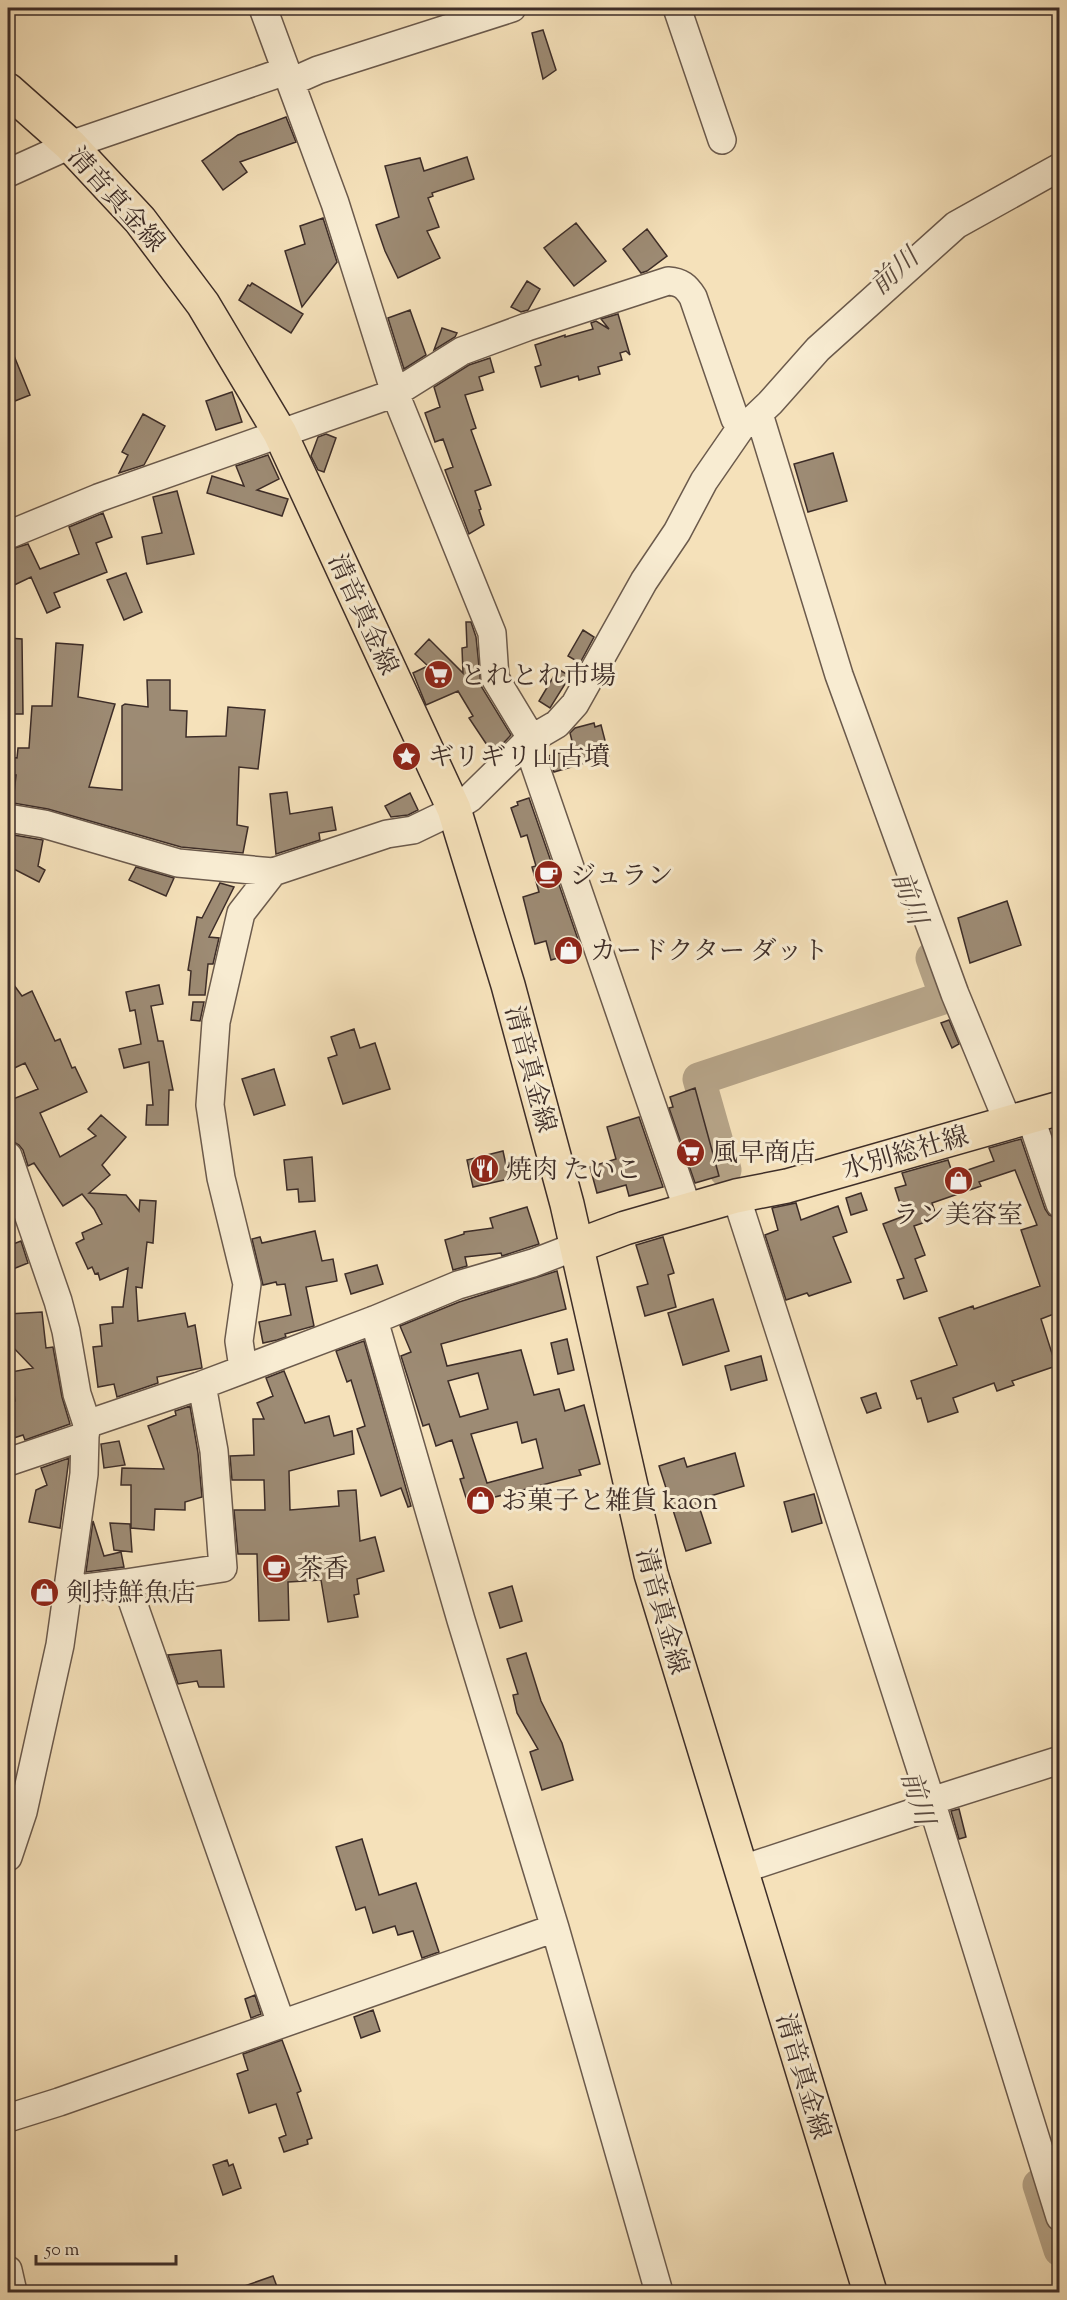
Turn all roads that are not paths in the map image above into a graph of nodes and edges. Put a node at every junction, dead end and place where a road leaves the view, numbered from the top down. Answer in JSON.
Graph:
{"nodes":[{"id":1,"x":263,"y":8,"type":"edge"},
{"id":2,"x":512,"y":8,"type":"edge"},
{"id":3,"x":677,"y":8,"type":"edge"},
{"id":4,"x":289,"y":76,"type":"junction"},
{"id":5,"x":8,"y":90,"type":"edge"},
{"id":6,"x":722,"y":141,"type":"dead end"},
{"id":7,"x":70,"y":145,"type":"junction"},
{"id":8,"x":1059,"y":166,"type":"edge"},
{"id":9,"x":8,"y":173,"type":"edge"},
{"id":10,"x":395,"y":393,"type":"junction"},
{"id":11,"x":751,"y":420,"type":"junction"},
{"id":12,"x":280,"y":433,"type":"junction"},
{"id":13,"x":8,"y":535,"type":"edge"},
{"id":14,"x":528,"y":741,"type":"junction"},
{"id":15,"x":454,"y":809,"type":"junction"},
{"id":16,"x":8,"y":818,"type":"edge"},
{"id":17,"x":273,"y":872,"type":"junction"},
{"id":18,"x":1032,"y":1116,"type":"edge"},
{"id":19,"x":8,"y":1156,"type":"edge"},
{"id":20,"x":736,"y":1196,"type":"junction"},
{"id":21,"x":1059,"y":1204,"type":"edge"},
{"id":22,"x":688,"y":1210,"type":"junction"},
{"id":23,"x":18,"y":1227,"type":"edge"},
{"id":24,"x":577,"y":1246,"type":"junction"},
{"id":25,"x":374,"y":1320,"type":"junction"},
{"id":26,"x":243,"y":1368,"type":"junction"},
{"id":27,"x":202,"y":1385,"type":"junction"},
{"id":28,"x":86,"y":1430,"type":"junction"},
{"id":29,"x":8,"y":1462,"type":"edge"},
{"id":30,"x":126,"y":1583,"type":"junction"},
{"id":31,"x":69,"y":1590,"type":"junction"},
{"id":32,"x":1059,"y":1760,"type":"edge"},
{"id":33,"x":928,"y":1807,"type":"junction"},
{"id":34,"x":8,"y":1857,"type":"edge"},
{"id":35,"x":740,"y":1870,"type":"junction"},
{"id":36,"x":555,"y":1929,"type":"junction"},
{"id":37,"x":281,"y":2023,"type":"junction"},
{"id":38,"x":8,"y":2118,"type":"edge"},
{"id":39,"x":1059,"y":2217,"type":"edge"},
{"id":40,"x":8,"y":2270,"type":"edge"},
{"id":41,"x":13,"y":2292,"type":"edge"},
{"id":42,"x":659,"y":2292,"type":"edge"},
{"id":43,"x":870,"y":2292,"type":"edge"}],
"edges":[{"from":1,"to":4,"type":"street"},
{"from":2,"to":4,"type":"street"},
{"from":3,"to":6,"type":"street"},
{"from":4,"to":7,"type":"street"},
{"from":4,"to":10,"type":"street"},
{"from":5,"to":7,"type":"main road","name":"清音真金線"},
{"from":7,"to":9,"type":"street"},
{"from":7,"to":12,"type":"main road","name":"清音真金線"},
{"from":8,"to":11,"type":"street"},
{"from":10,"to":11,"type":"street"},
{"from":10,"to":12,"type":"street"},
{"from":10,"to":14,"type":"street"},
{"from":11,"to":14,"type":"street"},
{"from":11,"to":18,"type":"street"},
{"from":12,"to":13,"type":"street"},
{"from":12,"to":15,"type":"main road","name":"清音真金線"},
{"from":14,"to":15,"type":"street"},
{"from":14,"to":22,"type":"street"},
{"from":15,"to":17,"type":"street"},
{"from":15,"to":24,"type":"main road","name":"清音真金線"},
{"from":16,"to":17,"type":"street"},
{"from":17,"to":26,"type":"street"},
{"from":18,"to":20,"type":"main road","name":"水別総社線"},
{"from":18,"to":21,"type":"street"},
{"from":19,"to":23,"type":"street"},
{"from":20,"to":22,"type":"main road","name":"水別総社線"},
{"from":20,"to":33,"type":"street"},
{"from":22,"to":24,"type":"main road","name":"水別総社線"},
{"from":23,"to":28,"type":"street"},
{"from":24,"to":25,"type":"street"},
{"from":24,"to":35,"type":"main road","name":"清音真金線"},
{"from":25,"to":26,"type":"street"},
{"from":25,"to":36,"type":"street"},
{"from":26,"to":27,"type":"street"},
{"from":27,"to":28,"type":"street"},
{"from":27,"to":30,"type":"street"},
{"from":28,"to":29,"type":"street"},
{"from":28,"to":31,"type":"street"},
{"from":30,"to":31,"type":"street"},
{"from":30,"to":37,"type":"street"},
{"from":31,"to":34,"type":"street"},
{"from":32,"to":33,"type":"street"},
{"from":33,"to":35,"type":"street"},
{"from":33,"to":39,"type":"street"},
{"from":35,"to":43,"type":"main road","name":"清音真金線"},
{"from":36,"to":37,"type":"street"},
{"from":36,"to":42,"type":"street"},
{"from":37,"to":38,"type":"street"},
{"from":40,"to":41,"type":"street"}]}
